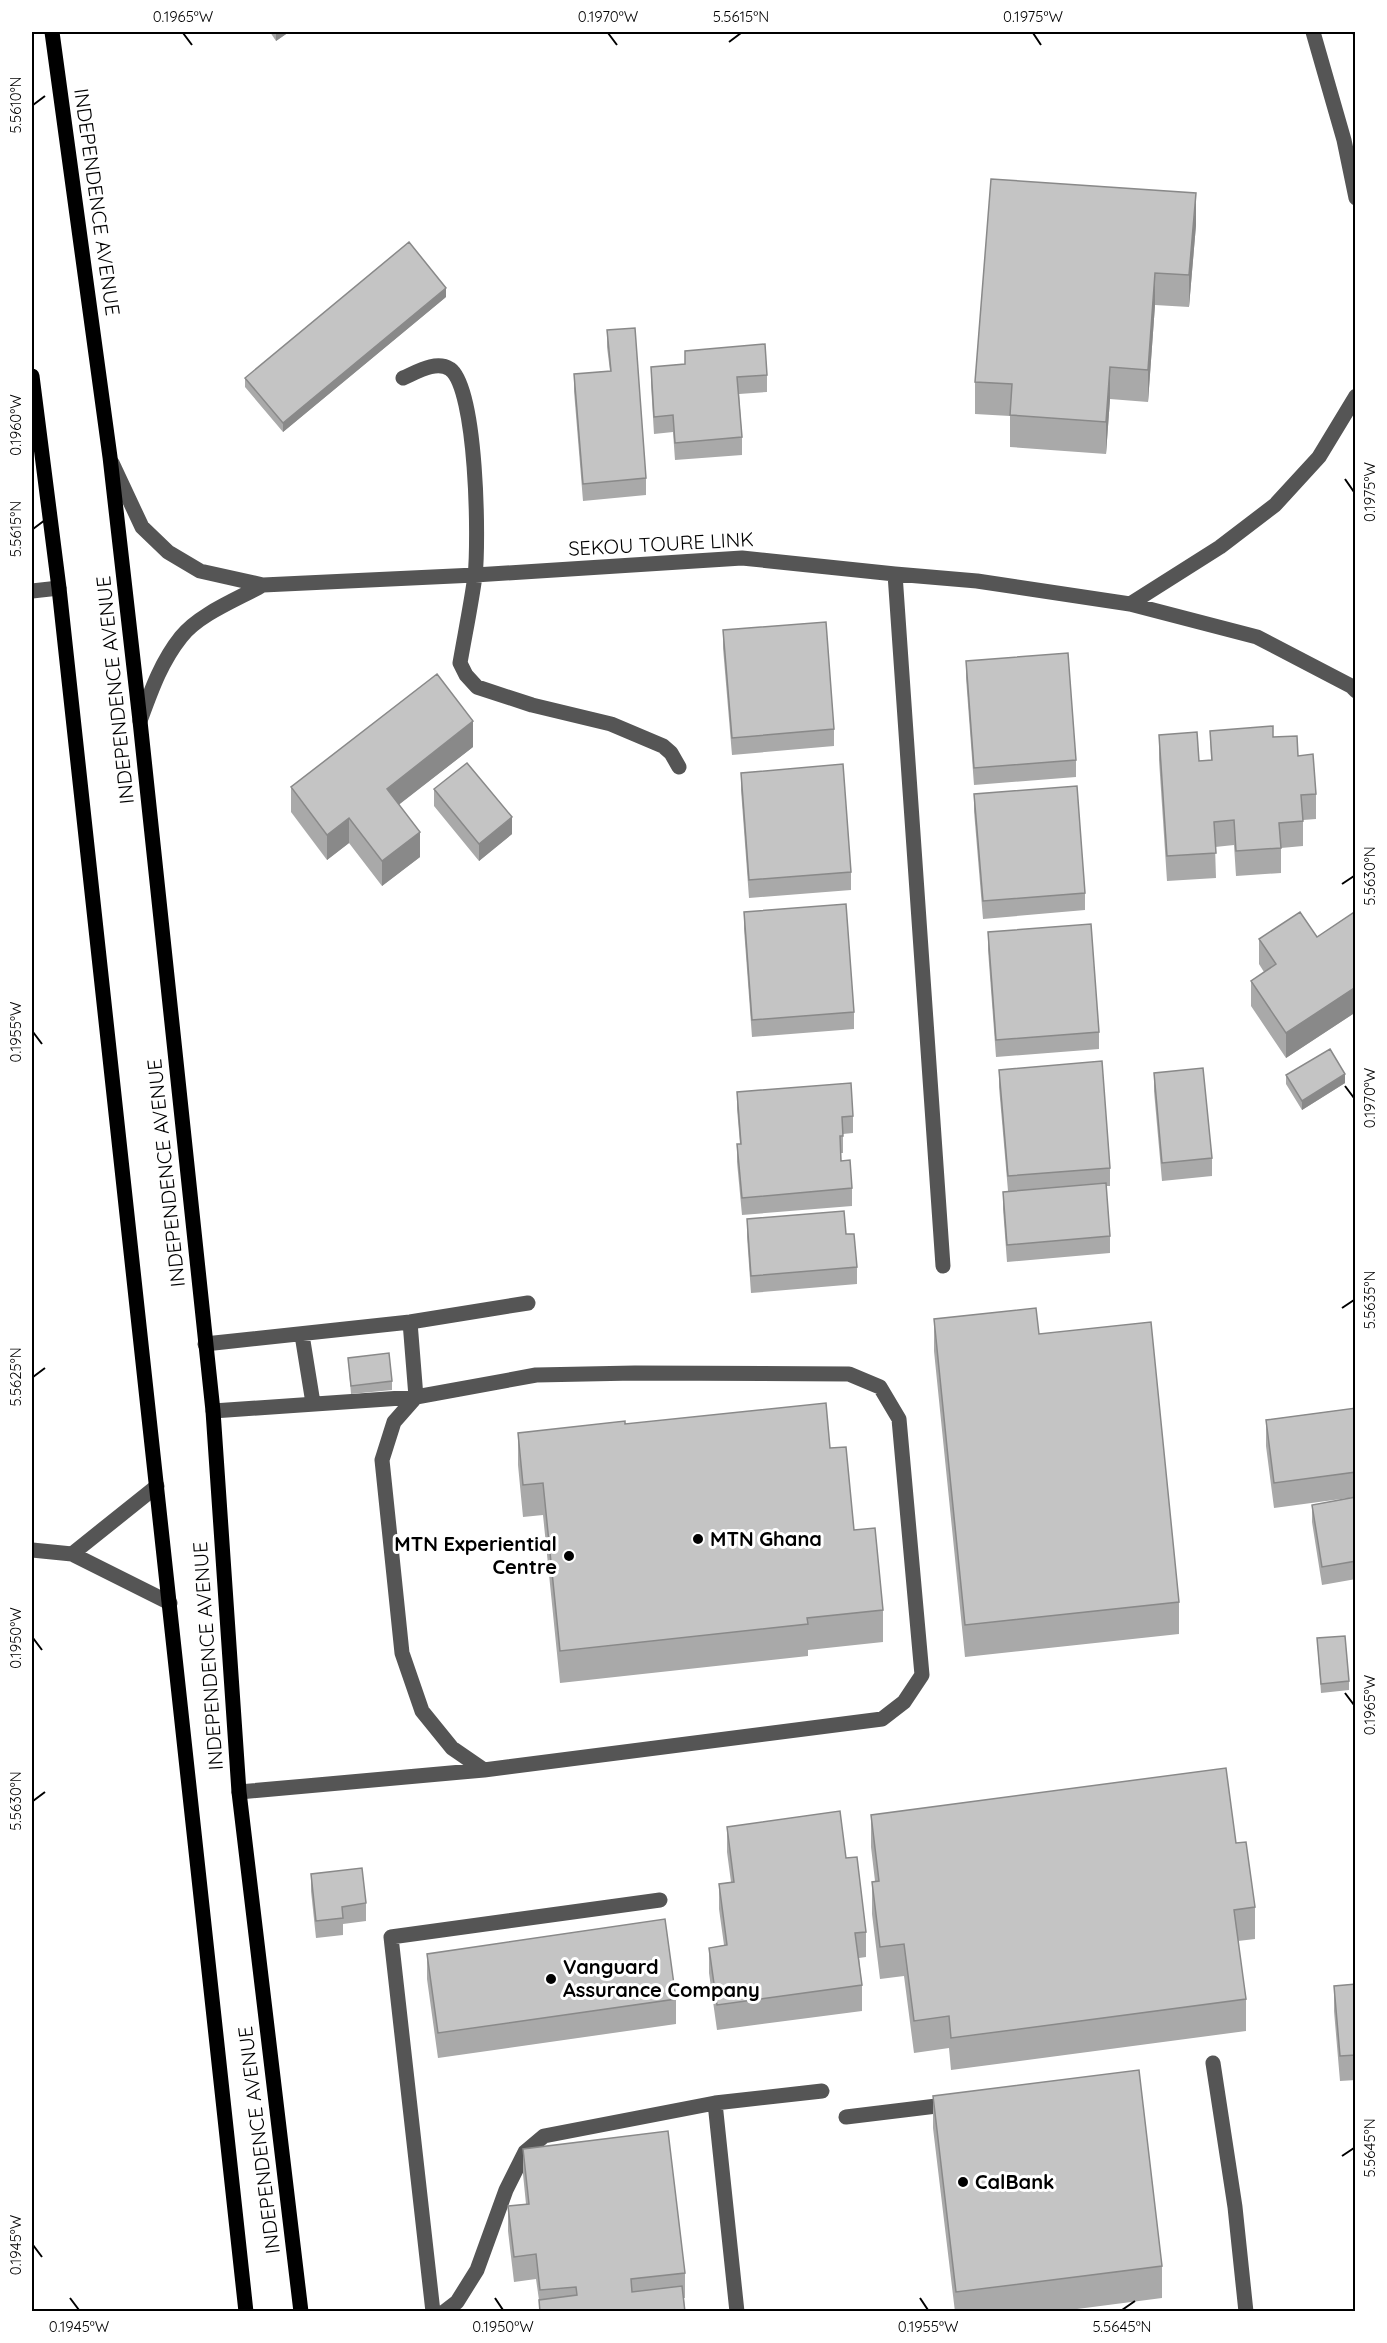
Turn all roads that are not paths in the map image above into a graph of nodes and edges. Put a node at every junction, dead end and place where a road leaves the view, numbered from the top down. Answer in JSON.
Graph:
{"nodes":[{"id":1,"x":52,"y":32,"type":"edge"},
{"id":2,"x":1313,"y":32,"type":"edge"},
{"id":3,"x":1350,"y":138,"type":"edge"},
{"id":4,"x":1356,"y":198,"type":"edge"},
{"id":5,"x":32,"y":376,"type":"edge"},
{"id":6,"x":403,"y":378,"type":"dead end"},
{"id":7,"x":1356,"y":396,"type":"edge"},
{"id":8,"x":110,"y":457,"type":"junction"},
{"id":9,"x":895,"y":574,"type":"junction"},
{"id":10,"x":475,"y":575,"type":"junction"},
{"id":11,"x":263,"y":585,"type":"junction"},
{"id":12,"x":59,"y":588,"type":"junction"},
{"id":13,"x":32,"y":591,"type":"edge"},
{"id":14,"x":1130,"y":604,"type":"junction"},
{"id":15,"x":1356,"y":691,"type":"edge"},
{"id":16,"x":140,"y":720,"type":"junction"},
{"id":17,"x":679,"y":767,"type":"dead end"},
{"id":18,"x":943,"y":1266,"type":"dead end"},
{"id":19,"x":528,"y":1303,"type":"dead end"},
{"id":20,"x":410,"y":1322,"type":"junction"},
{"id":21,"x":302,"y":1335,"type":"junction"},
{"id":22,"x":205,"y":1344,"type":"junction"},
{"id":23,"x":416,"y":1397,"type":"junction"},
{"id":24,"x":313,"y":1403,"type":"junction"},
{"id":25,"x":213,"y":1411,"type":"junction"},
{"id":26,"x":157,"y":1486,"type":"junction"},
{"id":27,"x":32,"y":1550,"type":"edge"},
{"id":28,"x":72,"y":1554,"type":"junction"},
{"id":29,"x":170,"y":1603,"type":"junction"},
{"id":30,"x":484,"y":1770,"type":"junction"},
{"id":31,"x":239,"y":1791,"type":"junction"},
{"id":32,"x":660,"y":1900,"type":"dead end"},
{"id":33,"x":1213,"y":2063,"type":"dead end"},
{"id":34,"x":822,"y":2091,"type":"dead end"},
{"id":35,"x":973,"y":2102,"type":"edge"},
{"id":36,"x":715,"y":2103,"type":"junction"},
{"id":37,"x":846,"y":2117,"type":"dead end"},
{"id":38,"x":246,"y":2312,"type":"edge"},
{"id":39,"x":301,"y":2312,"type":"edge"},
{"id":40,"x":433,"y":2312,"type":"edge"},
{"id":41,"x":444,"y":2312,"type":"edge"},
{"id":42,"x":737,"y":2312,"type":"edge"},
{"id":43,"x":1246,"y":2312,"type":"edge"}],
"edges":[{"from":1,"to":8,"type":"main road","name":"INDEPENDENCE AVENUE"},
{"from":2,"to":3,"type":"street"},
{"from":3,"to":4,"type":"street"},
{"from":5,"to":12,"type":"main road","name":"INDEPENDENCE AVENUE"},
{"from":6,"to":10,"type":"street"},
{"from":7,"to":14,"type":"street"},
{"from":8,"to":11,"type":"street","name":"SEKOU TOURE LINK"},
{"from":8,"to":16,"type":"main road","name":"INDEPENDENCE AVENUE"},
{"from":9,"to":10,"type":"street","name":"SEKOU TOURE LINK"},
{"from":9,"to":14,"type":"street","name":"SEKOU TOURE LINK"},
{"from":9,"to":18,"type":"street"},
{"from":10,"to":11,"type":"street","name":"SEKOU TOURE LINK"},
{"from":10,"to":17,"type":"street"},
{"from":11,"to":16,"type":"street","name":"SEKOU TOURE LINK"},
{"from":12,"to":13,"type":"street"},
{"from":12,"to":26,"type":"main road","name":"INDEPENDENCE AVENUE"},
{"from":14,"to":15,"type":"street","name":"SEKOU TOURE LINK"},
{"from":16,"to":22,"type":"main road","name":"INDEPENDENCE AVENUE"},
{"from":19,"to":20,"type":"street"},
{"from":20,"to":21,"type":"street"},
{"from":20,"to":23,"type":"street"},
{"from":21,"to":22,"type":"street"},
{"from":21,"to":24,"type":"street"},
{"from":22,"to":25,"type":"main road","name":"INDEPENDENCE AVENUE"},
{"from":23,"to":24,"type":"street"},
{"from":23,"to":30,"type":"street"},
{"from":23,"to":30,"type":"street"},
{"from":24,"to":25,"type":"street"},
{"from":25,"to":31,"type":"main road","name":"INDEPENDENCE AVENUE"},
{"from":26,"to":28,"type":"street"},
{"from":26,"to":29,"type":"main road","name":"INDEPENDENCE AVENUE"},
{"from":27,"to":28,"type":"street"},
{"from":28,"to":29,"type":"street"},
{"from":29,"to":38,"type":"main road","name":"INDEPENDENCE AVENUE"},
{"from":30,"to":31,"type":"street"},
{"from":31,"to":39,"type":"main road","name":"INDEPENDENCE AVENUE"},
{"from":32,"to":40,"type":"street"},
{"from":33,"to":43,"type":"street"},
{"from":34,"to":36,"type":"street"},
{"from":35,"to":37,"type":"street"},
{"from":36,"to":41,"type":"street"},
{"from":36,"to":42,"type":"street"}]}
